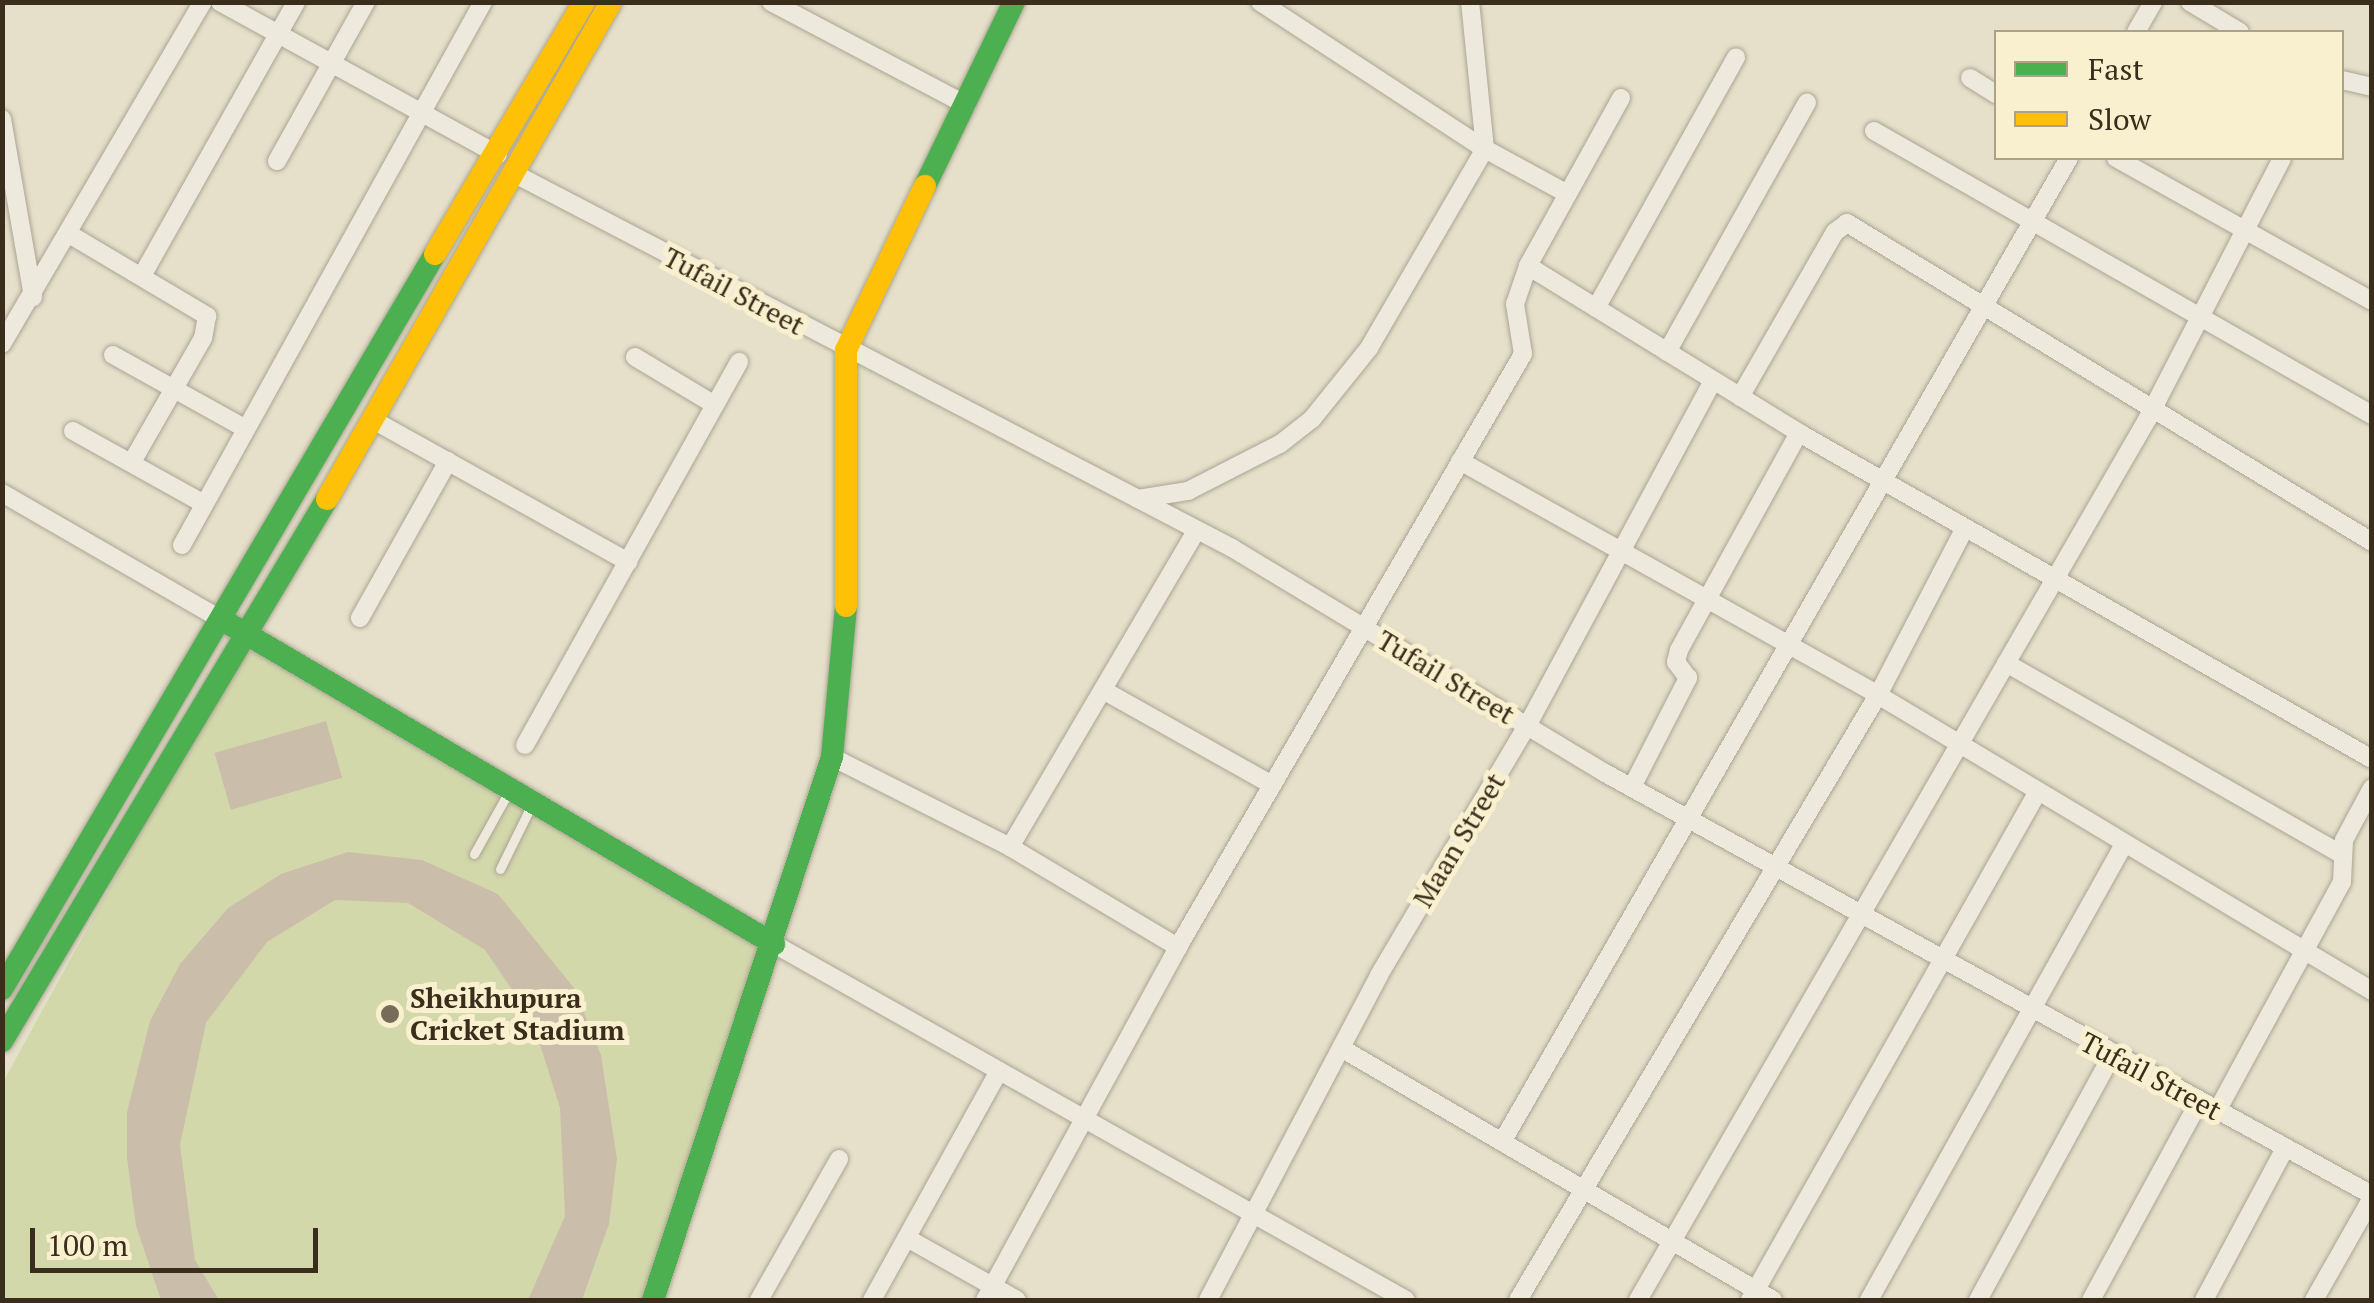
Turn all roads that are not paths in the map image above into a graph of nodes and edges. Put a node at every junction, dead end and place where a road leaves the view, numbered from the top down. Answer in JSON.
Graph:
{"nodes":[{"id":1,"x":203,"y":2,"type":"edge"},
{"id":2,"x":220,"y":2,"type":"edge"},
{"id":3,"x":296,"y":2,"type":"edge"},
{"id":4,"x":366,"y":2,"type":"edge"},
{"id":5,"x":484,"y":2,"type":"edge"},
{"id":6,"x":584,"y":2,"type":"edge"},
{"id":7,"x":611,"y":2,"type":"edge"},
{"id":8,"x":771,"y":2,"type":"edge"},
{"id":9,"x":1014,"y":2,"type":"edge"},
{"id":10,"x":1470,"y":2,"type":"edge"},
{"id":11,"x":2153,"y":2,"type":"edge"},
{"id":12,"x":2190,"y":2,"type":"edge"},
{"id":13,"x":1267,"y":4,"type":"edge"},
{"id":14,"x":2137,"y":30,"type":"edge"},
{"id":15,"x":2237,"y":30,"type":"edge"},
{"id":16,"x":278,"y":34,"type":"junction"},
{"id":17,"x":1736,"y":58,"type":"dead end"},
{"id":18,"x":332,"y":64,"type":"junction"},
{"id":19,"x":1970,"y":78,"type":"dead end"},
{"id":20,"x":2344,"y":81,"type":"edge"},
{"id":21,"x":2372,"y":88,"type":"edge"},
{"id":22,"x":1994,"y":93,"type":"edge"},
{"id":23,"x":1621,"y":98,"type":"dead end"},
{"id":24,"x":1807,"y":103,"type":"dead end"},
{"id":25,"x":966,"y":105,"type":"junction"},
{"id":26,"x":421,"y":112,"type":"junction"},
{"id":27,"x":2,"y":119,"type":"edge"},
{"id":28,"x":1874,"y":131,"type":"dead end"},
{"id":29,"x":1484,"y":149,"type":"junction"},
{"id":30,"x":277,"y":160,"type":"dead end"},
{"id":31,"x":2068,"y":160,"type":"edge"},
{"id":32,"x":2120,"y":160,"type":"edge"},
{"id":33,"x":2281,"y":160,"type":"edge"},
{"id":34,"x":505,"y":164,"type":"junction"},
{"id":35,"x":1568,"y":194,"type":"junction"},
{"id":36,"x":2033,"y":224,"type":"junction"},
{"id":37,"x":2245,"y":228,"type":"junction"},
{"id":38,"x":69,"y":234,"type":"junction"},
{"id":39,"x":1528,"y":266,"type":"junction"},
{"id":40,"x":143,"y":274,"type":"junction"},
{"id":41,"x":33,"y":296,"type":"junction"},
{"id":42,"x":2372,"y":301,"type":"edge"},
{"id":43,"x":1596,"y":308,"type":"junction"},
{"id":44,"x":1987,"y":308,"type":"junction"},
{"id":45,"x":2200,"y":317,"type":"junction"},
{"id":46,"x":2,"y":344,"type":"edge"},
{"id":47,"x":846,"y":350,"type":"junction"},
{"id":48,"x":1667,"y":352,"type":"junction"},
{"id":49,"x":113,"y":355,"type":"dead end"},
{"id":50,"x":634,"y":357,"type":"dead end"},
{"id":51,"x":740,"y":362,"type":"dead end"},
{"id":52,"x":1713,"y":381,"type":"junction"},
{"id":53,"x":174,"y":388,"type":"junction"},
{"id":54,"x":1740,"y":397,"type":"junction"},
{"id":55,"x":715,"y":405,"type":"junction"},
{"id":56,"x":2154,"y":407,"type":"junction"},
{"id":57,"x":2372,"y":414,"type":"edge"},
{"id":58,"x":375,"y":421,"type":"junction"},
{"id":59,"x":246,"y":428,"type":"junction"},
{"id":60,"x":73,"y":431,"type":"dead end"},
{"id":61,"x":1799,"y":433,"type":"junction"},
{"id":62,"x":1460,"y":461,"type":"junction"},
{"id":63,"x":132,"y":462,"type":"junction"},
{"id":64,"x":448,"y":462,"type":"junction"},
{"id":65,"x":1886,"y":483,"type":"junction"},
{"id":66,"x":2,"y":494,"type":"edge"},
{"id":67,"x":1138,"y":500,"type":"junction"},
{"id":68,"x":204,"y":504,"type":"junction"},
{"id":69,"x":1965,"y":528,"type":"junction"},
{"id":70,"x":1197,"y":530,"type":"junction"},
{"id":71,"x":2372,"y":542,"type":"edge"},
{"id":72,"x":182,"y":544,"type":"dead end"},
{"id":73,"x":1621,"y":552,"type":"junction"},
{"id":74,"x":628,"y":562,"type":"junction"},
{"id":75,"x":2055,"y":579,"type":"junction"},
{"id":76,"x":1706,"y":600,"type":"junction"},
{"id":77,"x":360,"y":618,"type":"dead end"},
{"id":78,"x":222,"y":620,"type":"junction"},
{"id":79,"x":1364,"y":627,"type":"junction"},
{"id":80,"x":243,"y":632,"type":"junction"},
{"id":81,"x":1789,"y":646,"type":"junction"},
{"id":82,"x":2006,"y":663,"type":"junction"},
{"id":83,"x":1103,"y":690,"type":"junction"},
{"id":84,"x":1878,"y":695,"type":"junction"},
{"id":85,"x":1527,"y":726,"type":"junction"},
{"id":86,"x":525,"y":744,"type":"dead end"},
{"id":87,"x":1957,"y":748,"type":"junction"},
{"id":88,"x":832,"y":756,"type":"junction"},
{"id":89,"x":2372,"y":759,"type":"edge"},
{"id":90,"x":1272,"y":785,"type":"junction"},
{"id":91,"x":511,"y":788,"type":"junction"},
{"id":92,"x":1632,"y":788,"type":"junction"},
{"id":93,"x":2372,"y":788,"type":"edge"},
{"id":94,"x":2036,"y":795,"type":"junction"},
{"id":95,"x":533,"y":801,"type":"junction"},
{"id":96,"x":1686,"y":818,"type":"junction"},
{"id":97,"x":2123,"y":846,"type":"junction"},
{"id":98,"x":1010,"y":847,"type":"junction"},
{"id":99,"x":474,"y":854,"type":"dead end"},
{"id":100,"x":2343,"y":856,"type":"junction"},
{"id":101,"x":1776,"y":868,"type":"junction"},
{"id":102,"x":500,"y":869,"type":"dead end"},
{"id":103,"x":1860,"y":916,"type":"junction"},
{"id":104,"x":774,"y":944,"type":"junction"},
{"id":105,"x":1178,"y":947,"type":"junction"},
{"id":106,"x":2304,"y":952,"type":"junction"},
{"id":107,"x":1942,"y":962,"type":"junction"},
{"id":108,"x":2,"y":990,"type":"edge"},
{"id":109,"x":2372,"y":991,"type":"edge"},
{"id":110,"x":2031,"y":1011,"type":"junction"},
{"id":111,"x":2,"y":1041,"type":"edge"},
{"id":112,"x":1341,"y":1048,"type":"junction"},
{"id":113,"x":2112,"y":1055,"type":"junction"},
{"id":114,"x":999,"y":1071,"type":"junction"},
{"id":115,"x":2199,"y":1102,"type":"junction"},
{"id":116,"x":2217,"y":1111,"type":"junction"},
{"id":117,"x":1083,"y":1118,"type":"junction"},
{"id":118,"x":1502,"y":1142,"type":"junction"},
{"id":119,"x":2285,"y":1148,"type":"junction"},
{"id":120,"x":839,"y":1159,"type":"dead end"},
{"id":121,"x":1586,"y":1191,"type":"junction"},
{"id":122,"x":2372,"y":1196,"type":"edge"},
{"id":123,"x":1254,"y":1216,"type":"junction"},
{"id":124,"x":906,"y":1238,"type":"junction"},
{"id":125,"x":1672,"y":1241,"type":"junction"},
{"id":126,"x":988,"y":1294,"type":"edge"},
{"id":127,"x":1760,"y":1297,"type":"edge"},
{"id":128,"x":1400,"y":1299,"type":"edge"},
{"id":129,"x":653,"y":1300,"type":"edge"},
{"id":130,"x":759,"y":1300,"type":"edge"},
{"id":131,"x":872,"y":1300,"type":"edge"},
{"id":132,"x":1017,"y":1300,"type":"edge"},
{"id":133,"x":1208,"y":1300,"type":"edge"},
{"id":134,"x":1518,"y":1300,"type":"edge"},
{"id":135,"x":1638,"y":1300,"type":"edge"},
{"id":136,"x":1869,"y":1300,"type":"edge"},
{"id":137,"x":1978,"y":1300,"type":"edge"},
{"id":138,"x":2090,"y":1300,"type":"edge"},
{"id":139,"x":2204,"y":1300,"type":"edge"},
{"id":140,"x":2314,"y":1300,"type":"edge"}],
"edges":[{"from":1,"to":38,"type":"street"},
{"from":2,"to":16,"type":"street","name":"Tufail Street"},
{"from":3,"to":16,"type":"street"},
{"from":4,"to":18,"type":"street"},
{"from":5,"to":26,"type":"street"},
{"from":6,"to":34,"type":"street"},
{"from":7,"to":34,"type":"street"},
{"from":8,"to":25,"type":"street"},
{"from":9,"to":25,"type":"street"},
{"from":10,"to":29,"type":"street"},
{"from":11,"to":14,"type":"street"},
{"from":12,"to":15,"type":"street"},
{"from":13,"to":29,"type":"street"},
{"from":16,"to":18,"type":"street","name":"Tufail Street"},
{"from":16,"to":40,"type":"street"},
{"from":17,"to":43,"type":"street"},
{"from":18,"to":26,"type":"street","name":"Tufail Street"},
{"from":18,"to":30,"type":"street"},
{"from":19,"to":22,"type":"street"},
{"from":20,"to":21,"type":"street"},
{"from":23,"to":35,"type":"street"},
{"from":24,"to":48,"type":"street"},
{"from":25,"to":47,"type":"street"},
{"from":26,"to":34,"type":"street","name":"Tufail Street"},
{"from":26,"to":59,"type":"street"},
{"from":27,"to":41,"type":"street"},
{"from":28,"to":36,"type":"street"},
{"from":29,"to":35,"type":"street"},
{"from":29,"to":67,"type":"street"},
{"from":31,"to":36,"type":"street"},
{"from":32,"to":37,"type":"street"},
{"from":33,"to":37,"type":"street"},
{"from":34,"to":47,"type":"street","name":"Tufail Street"},
{"from":34,"to":58,"type":"street"},
{"from":34,"to":78,"type":"street"},
{"from":35,"to":39,"type":"street"},
{"from":36,"to":44,"type":"street"},
{"from":36,"to":45,"type":"street"},
{"from":37,"to":42,"type":"street"},
{"from":37,"to":45,"type":"street"},
{"from":38,"to":40,"type":"street"},
{"from":38,"to":41,"type":"street"},
{"from":39,"to":43,"type":"street"},
{"from":39,"to":62,"type":"street"},
{"from":40,"to":53,"type":"street"},
{"from":41,"to":46,"type":"street"},
{"from":43,"to":48,"type":"street"},
{"from":44,"to":54,"type":"street"},
{"from":44,"to":56,"type":"street"},
{"from":44,"to":65,"type":"street"},
{"from":45,"to":56,"type":"street"},
{"from":45,"to":57,"type":"street"},
{"from":47,"to":67,"type":"street","name":"Tufail Street"},
{"from":47,"to":88,"type":"street"},
{"from":48,"to":52,"type":"street"},
{"from":49,"to":53,"type":"street"},
{"from":50,"to":55,"type":"street"},
{"from":51,"to":55,"type":"street"},
{"from":52,"to":54,"type":"street"},
{"from":52,"to":73,"type":"street","name":"Maan Street"},
{"from":53,"to":59,"type":"street"},
{"from":53,"to":63,"type":"street"},
{"from":54,"to":61,"type":"street"},
{"from":55,"to":74,"type":"street"},
{"from":56,"to":71,"type":"street"},
{"from":56,"to":75,"type":"street"},
{"from":58,"to":64,"type":"street"},
{"from":58,"to":80,"type":"street"},
{"from":59,"to":68,"type":"street"},
{"from":60,"to":63,"type":"street"},
{"from":61,"to":65,"type":"street"},
{"from":61,"to":76,"type":"street"},
{"from":62,"to":73,"type":"street"},
{"from":62,"to":79,"type":"street"},
{"from":63,"to":68,"type":"street"},
{"from":64,"to":74,"type":"street"},
{"from":64,"to":77,"type":"street"},
{"from":65,"to":69,"type":"street"},
{"from":65,"to":81,"type":"street"},
{"from":66,"to":78,"type":"street"},
{"from":67,"to":70,"type":"street","name":"Tufail Street"},
{"from":68,"to":72,"type":"street"},
{"from":69,"to":75,"type":"street"},
{"from":69,"to":84,"type":"street"},
{"from":70,"to":79,"type":"street","name":"Tufail Street"},
{"from":70,"to":83,"type":"street"},
{"from":73,"to":76,"type":"street"},
{"from":73,"to":85,"type":"street","name":"Maan Street"},
{"from":74,"to":86,"type":"street"},
{"from":75,"to":82,"type":"street"},
{"from":75,"to":89,"type":"street"},
{"from":76,"to":81,"type":"street"},
{"from":76,"to":92,"type":"street"},
{"from":78,"to":80,"type":"street"},
{"from":78,"to":108,"type":"street"},
{"from":79,"to":85,"type":"street","name":"Tufail Street"},
{"from":79,"to":90,"type":"street"},
{"from":80,"to":91,"type":"street"},
{"from":80,"to":111,"type":"street"},
{"from":81,"to":84,"type":"street"},
{"from":81,"to":96,"type":"street"},
{"from":82,"to":87,"type":"street"},
{"from":82,"to":100,"type":"street"},
{"from":83,"to":90,"type":"street"},
{"from":83,"to":98,"type":"street"},
{"from":84,"to":87,"type":"street"},
{"from":84,"to":101,"type":"street"},
{"from":85,"to":92,"type":"street","name":"Tufail Street"},
{"from":85,"to":112,"type":"street","name":"Maan Street"},
{"from":87,"to":94,"type":"street"},
{"from":87,"to":103,"type":"street"},
{"from":88,"to":98,"type":"street"},
{"from":88,"to":104,"type":"street"},
{"from":90,"to":105,"type":"street"},
{"from":91,"to":95,"type":"street"},
{"from":91,"to":99,"type":"lane"},
{"from":92,"to":96,"type":"street","name":"Tufail Street"},
{"from":93,"to":100,"type":"street"},
{"from":94,"to":97,"type":"street"},
{"from":94,"to":107,"type":"street"},
{"from":95,"to":102,"type":"lane"},
{"from":95,"to":104,"type":"street"},
{"from":96,"to":101,"type":"street","name":"Tufail Street"},
{"from":96,"to":118,"type":"street"},
{"from":97,"to":106,"type":"street"},
{"from":97,"to":110,"type":"street"},
{"from":98,"to":105,"type":"street"},
{"from":100,"to":106,"type":"street"},
{"from":101,"to":103,"type":"street","name":"Tufail Street"},
{"from":101,"to":121,"type":"street"},
{"from":103,"to":107,"type":"street","name":"Tufail Street"},
{"from":103,"to":125,"type":"street"},
{"from":104,"to":114,"type":"street"},
{"from":104,"to":129,"type":"street"},
{"from":105,"to":117,"type":"street"},
{"from":106,"to":109,"type":"street"},
{"from":106,"to":116,"type":"street"},
{"from":107,"to":110,"type":"street","name":"Tufail Street"},
{"from":107,"to":127,"type":"street"},
{"from":110,"to":113,"type":"street","name":"Tufail Street"},
{"from":110,"to":136,"type":"street"},
{"from":112,"to":118,"type":"street"},
{"from":112,"to":123,"type":"street","name":"Maan Street"},
{"from":113,"to":115,"type":"street","name":"Tufail Street"},
{"from":113,"to":137,"type":"street"},
{"from":114,"to":117,"type":"street"},
{"from":114,"to":124,"type":"street"},
{"from":115,"to":116,"type":"street","name":"Tufail Street"},
{"from":115,"to":138,"type":"street"},
{"from":116,"to":119,"type":"street","name":"Tufail Street"},
{"from":117,"to":123,"type":"street"},
{"from":117,"to":126,"type":"street"},
{"from":118,"to":121,"type":"street"},
{"from":119,"to":122,"type":"street","name":"Tufail Street"},
{"from":119,"to":139,"type":"street"},
{"from":120,"to":130,"type":"street"},
{"from":121,"to":125,"type":"street"},
{"from":121,"to":134,"type":"street"},
{"from":122,"to":140,"type":"street"},
{"from":123,"to":128,"type":"street"},
{"from":123,"to":133,"type":"street","name":"Maan Street"},
{"from":124,"to":126,"type":"street"},
{"from":124,"to":131,"type":"street"},
{"from":125,"to":127,"type":"street"},
{"from":125,"to":135,"type":"street"},
{"from":126,"to":132,"type":"street"}]}
